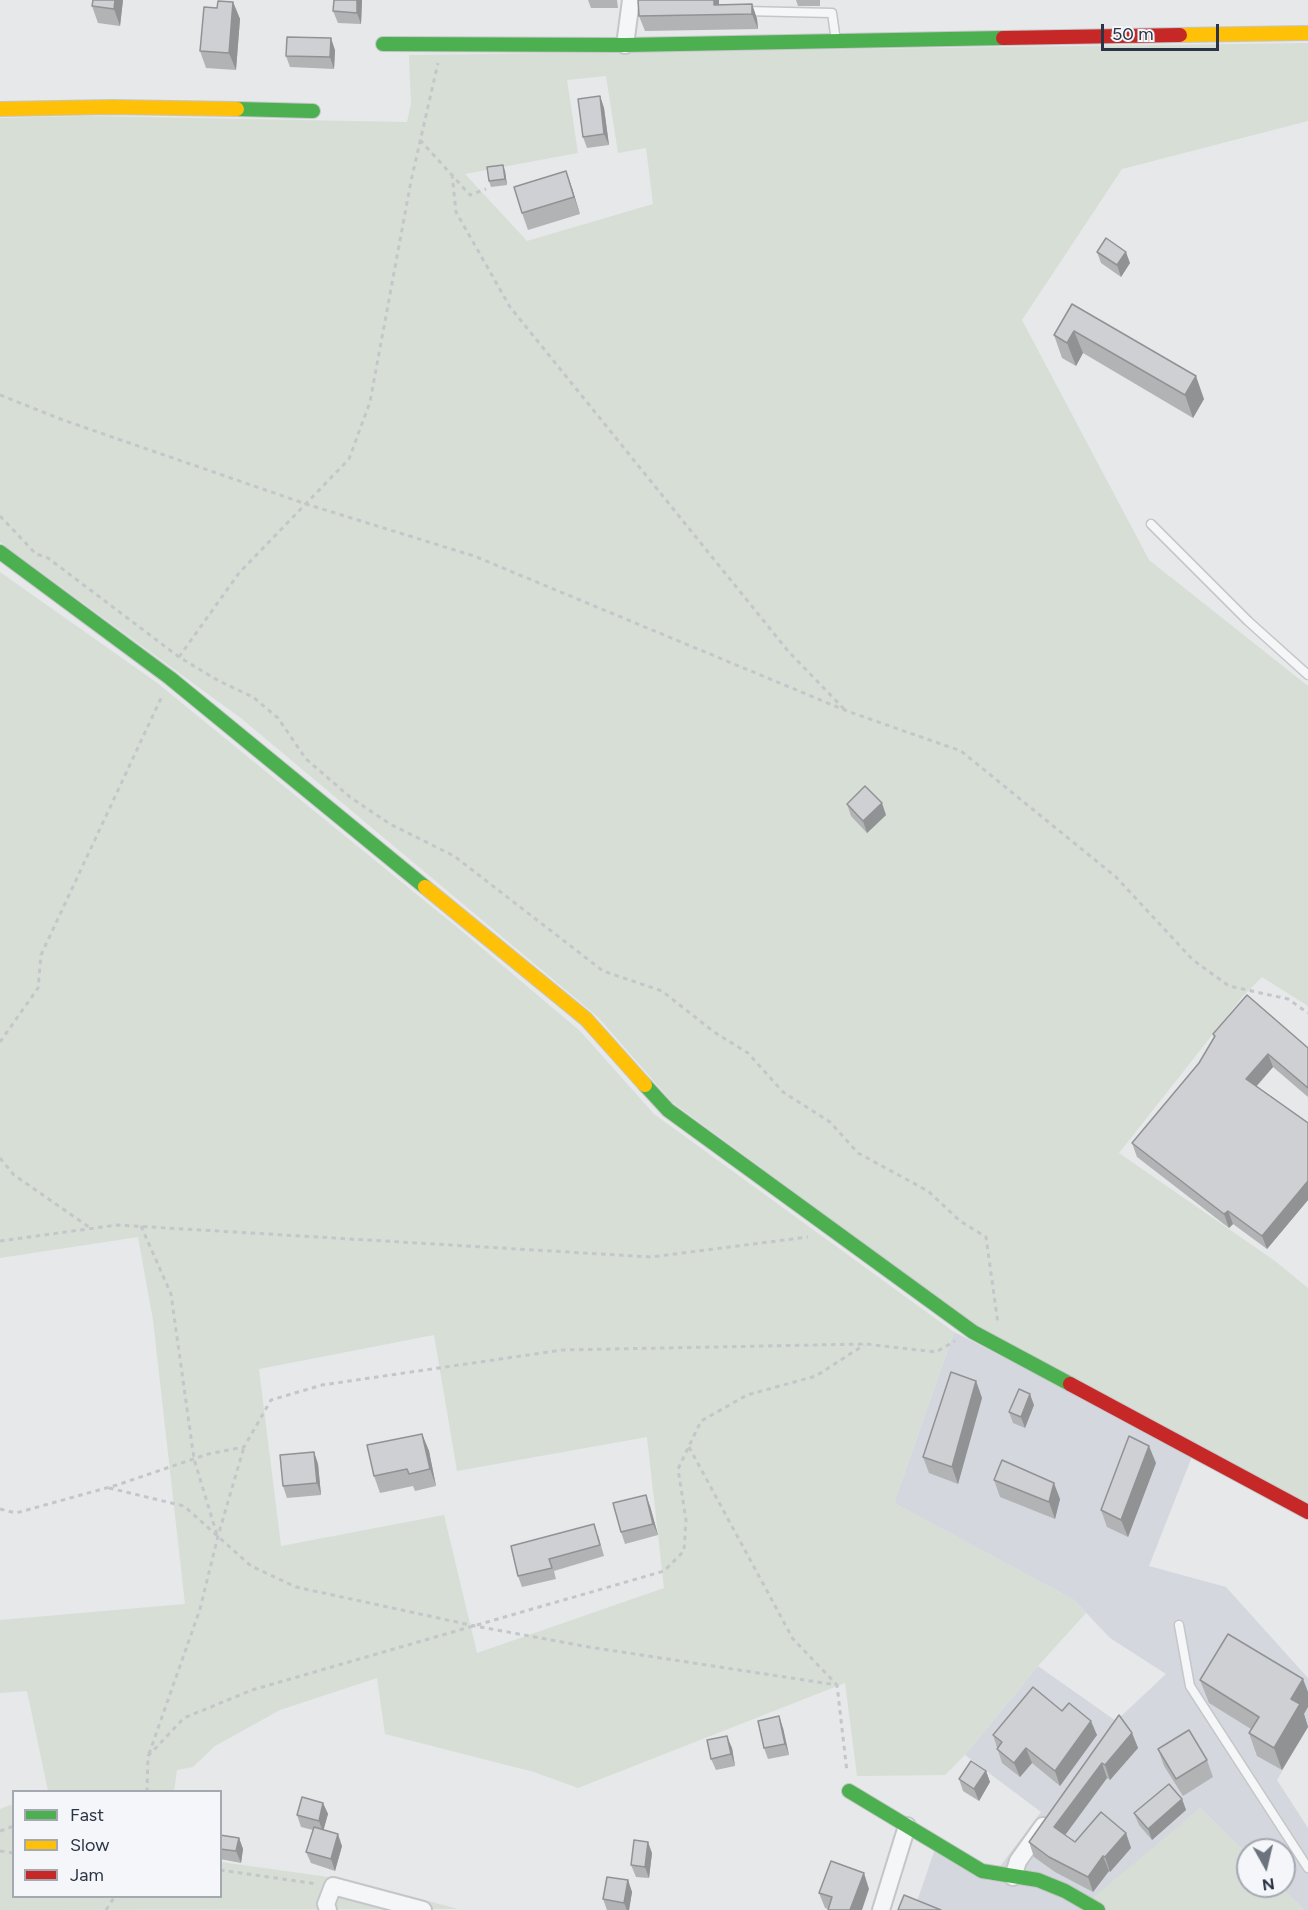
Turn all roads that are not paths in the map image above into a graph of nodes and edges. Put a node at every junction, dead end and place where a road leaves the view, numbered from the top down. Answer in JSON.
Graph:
{"nodes":[{"id":1,"x":631,"y":0,"type":"edge"},
{"id":2,"x":739,"y":11,"type":"edge"},
{"id":3,"x":1308,"y":33,"type":"edge"},
{"id":4,"x":836,"y":41,"type":"junction"},
{"id":5,"x":383,"y":44,"type":"dead end"},
{"id":6,"x":625,"y":45,"type":"junction"},
{"id":7,"x":0,"y":109,"type":"edge"},
{"id":8,"x":313,"y":111,"type":"dead end"},
{"id":9,"x":1151,"y":524,"type":"dead end"},
{"id":10,"x":0,"y":552,"type":"edge"},
{"id":11,"x":1308,"y":675,"type":"edge"},
{"id":12,"x":1308,"y":1512,"type":"edge"},
{"id":13,"x":1179,"y":1625,"type":"dead end"},
{"id":14,"x":849,"y":1791,"type":"road end"},
{"id":15,"x":1052,"y":1814,"type":"edge"},
{"id":16,"x":907,"y":1826,"type":"junction"},
{"id":17,"x":1308,"y":1868,"type":"edge"},
{"id":18,"x":1013,"y":1877,"type":"junction"},
{"id":19,"x":328,"y":1910,"type":"edge"},
{"id":20,"x":423,"y":1910,"type":"edge"},
{"id":21,"x":880,"y":1910,"type":"edge"},
{"id":22,"x":1098,"y":1910,"type":"edge"}],
"edges":[{"from":1,"to":6,"type":"street"},
{"from":2,"to":4,"type":"lane"},
{"from":3,"to":4,"type":"street"},
{"from":4,"to":6,"type":"street"},
{"from":5,"to":6,"type":"street"},
{"from":7,"to":8,"type":"street"},
{"from":9,"to":11,"type":"lane"},
{"from":10,"to":12,"type":"street"},
{"from":13,"to":17,"type":"lane"},
{"from":14,"to":16,"type":"street"},
{"from":15,"to":18,"type":"street"},
{"from":16,"to":18,"type":"street"},
{"from":16,"to":21,"type":"street"},
{"from":18,"to":22,"type":"street"},
{"from":19,"to":20,"type":"street"}]}
